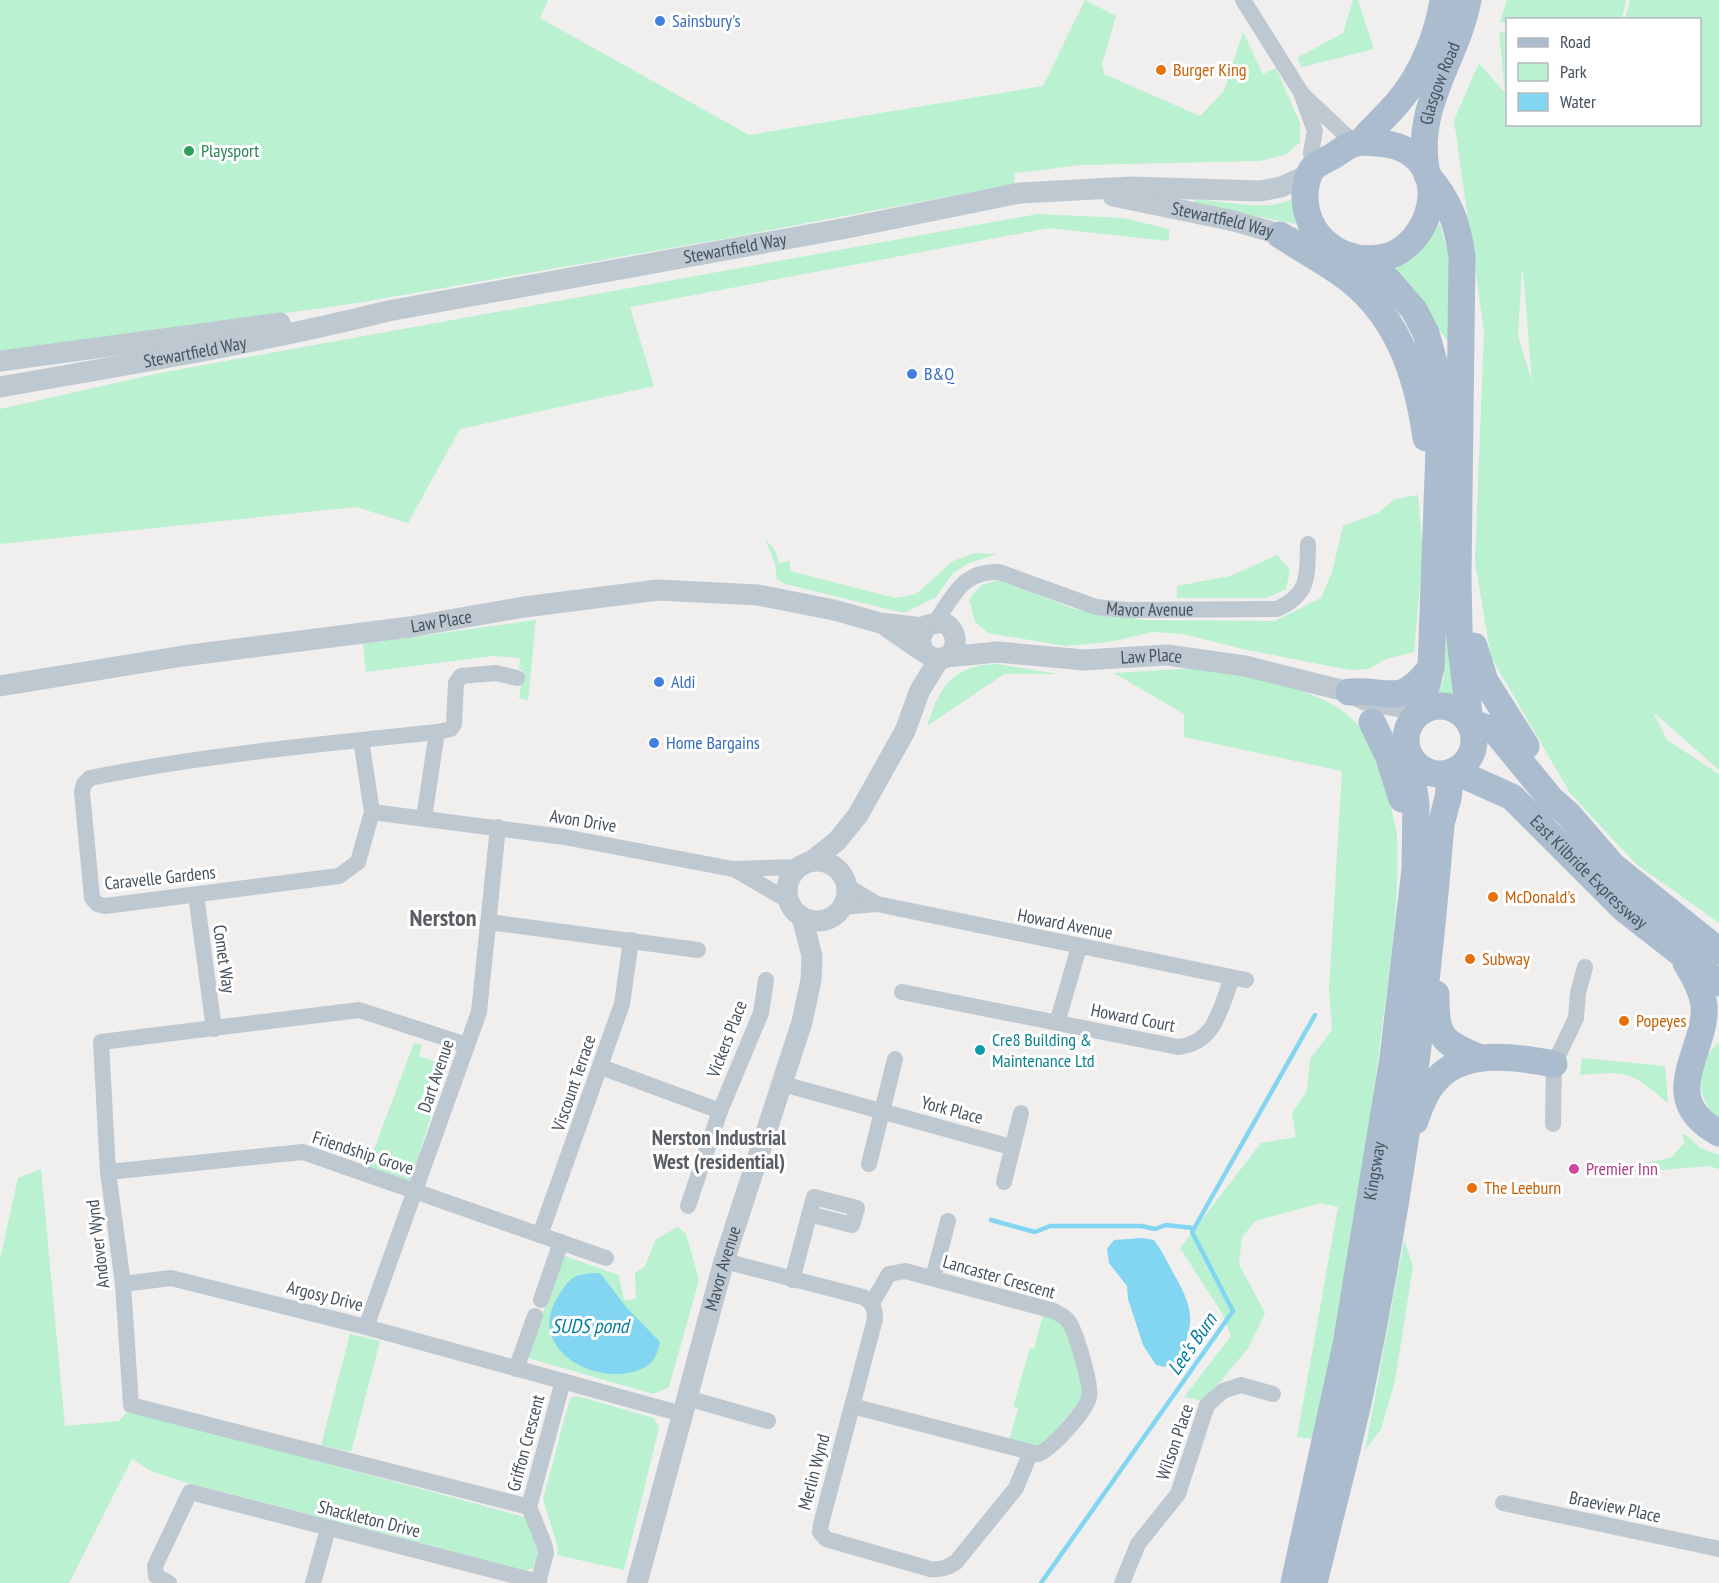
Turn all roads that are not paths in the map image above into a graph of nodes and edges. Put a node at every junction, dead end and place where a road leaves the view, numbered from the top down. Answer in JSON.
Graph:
{"nodes":[{"id":1,"x":1243,"y":0,"type":"edge"},
{"id":2,"x":1443,"y":0,"type":"edge"},
{"id":3,"x":1468,"y":0,"type":"edge"},
{"id":4,"x":1445,"y":39,"type":"junction"},
{"id":5,"x":1302,"y":94,"type":"junction"},
{"id":6,"x":1357,"y":142,"type":"junction"},
{"id":7,"x":1311,"y":171,"type":"junction"},
{"id":8,"x":1426,"y":172,"type":"junction"},
{"id":9,"x":1084,"y":189,"type":"junction"},
{"id":10,"x":1280,"y":235,"type":"junction"},
{"id":11,"x":1327,"y":245,"type":"junction"},
{"id":12,"x":1360,"y":259,"type":"junction"},
{"id":13,"x":387,"y":311,"type":"junction"},
{"id":14,"x":0,"y":361,"type":"edge"},
{"id":15,"x":1450,"y":373,"type":"junction"},
{"id":16,"x":0,"y":387,"type":"edge"},
{"id":17,"x":1438,"y":482,"type":"junction"},
{"id":18,"x":1308,"y":544,"type":"dead end"},
{"id":19,"x":1460,"y":603,"type":"junction"},
{"id":20,"x":937,"y":641,"type":"junction"},
{"id":21,"x":1431,"y":668,"type":"junction"},
{"id":22,"x":517,"y":678,"type":"dead end"},
{"id":23,"x":1303,"y":681,"type":"junction"},
{"id":24,"x":0,"y":686,"type":"edge"},
{"id":25,"x":1349,"y":692,"type":"junction"},
{"id":26,"x":1420,"y":711,"type":"junction"},
{"id":27,"x":1372,"y":722,"type":"junction"},
{"id":28,"x":1470,"y":722,"type":"junction"},
{"id":29,"x":905,"y":731,"type":"junction"},
{"id":30,"x":437,"y":732,"type":"junction"},
{"id":31,"x":362,"y":740,"type":"junction"},
{"id":32,"x":1408,"y":755,"type":"junction"},
{"id":33,"x":1453,"y":771,"type":"junction"},
{"id":34,"x":372,"y":812,"type":"junction"},
{"id":35,"x":1568,"y":814,"type":"junction"},
{"id":36,"x":424,"y":818,"type":"junction"},
{"id":37,"x":498,"y":827,"type":"junction"},
{"id":38,"x":1415,"y":830,"type":"junction"},
{"id":39,"x":806,"y":864,"type":"junction"},
{"id":40,"x":733,"y":869,"type":"junction"},
{"id":41,"x":845,"y":880,"type":"junction"},
{"id":42,"x":1435,"y":888,"type":"junction"},
{"id":43,"x":196,"y":895,"type":"junction"},
{"id":44,"x":877,"y":904,"type":"junction"},
{"id":45,"x":796,"y":909,"type":"junction"},
{"id":46,"x":834,"y":913,"type":"junction"},
{"id":47,"x":489,"y":922,"type":"junction"},
{"id":48,"x":631,"y":940,"type":"junction"},
{"id":49,"x":1078,"y":947,"type":"junction"},
{"id":50,"x":698,"y":950,"type":"dead end"},
{"id":51,"x":1719,"y":951,"type":"edge"},
{"id":52,"x":812,"y":956,"type":"junction"},
{"id":53,"x":1683,"y":956,"type":"junction"},
{"id":54,"x":1585,"y":967,"type":"dead end"},
{"id":55,"x":1239,"y":979,"type":"joint"},
{"id":56,"x":766,"y":980,"type":"dead end"},
{"id":57,"x":1719,"y":983,"type":"edge"},
{"id":58,"x":902,"y":992,"type":"dead end"},
{"id":59,"x":1057,"y":1023,"type":"junction"},
{"id":60,"x":214,"y":1029,"type":"junction"},
{"id":61,"x":1719,"y":1032,"type":"edge"},
{"id":62,"x":467,"y":1045,"type":"junction"},
{"id":63,"x":1695,"y":1048,"type":"junction"},
{"id":64,"x":1480,"y":1058,"type":"junction"},
{"id":65,"x":895,"y":1059,"type":"dead end"},
{"id":66,"x":1554,"y":1064,"type":"junction"},
{"id":67,"x":602,"y":1067,"type":"junction"},
{"id":68,"x":783,"y":1084,"type":"junction"},
{"id":69,"x":720,"y":1111,"type":"junction"},
{"id":70,"x":883,"y":1112,"type":"junction"},
{"id":71,"x":1021,"y":1113,"type":"dead end"},
{"id":72,"x":1553,"y":1124,"type":"dead end"},
{"id":73,"x":1719,"y":1133,"type":"edge"},
{"id":74,"x":1011,"y":1147,"type":"junction"},
{"id":75,"x":869,"y":1164,"type":"dead end"},
{"id":76,"x":1400,"y":1164,"type":"junction"},
{"id":77,"x":108,"y":1172,"type":"junction"},
{"id":78,"x":1004,"y":1182,"type":"dead end"},
{"id":79,"x":417,"y":1191,"type":"junction"},
{"id":80,"x":688,"y":1206,"type":"dead end"},
{"id":81,"x":809,"y":1214,"type":"dead end"},
{"id":82,"x":948,"y":1221,"type":"dead end"},
{"id":83,"x":540,"y":1235,"type":"junction"},
{"id":84,"x":561,"y":1242,"type":"junction"},
{"id":85,"x":606,"y":1258,"type":"dead end"},
{"id":86,"x":724,"y":1261,"type":"junction"},
{"id":87,"x":933,"y":1278,"type":"junction"},
{"id":88,"x":792,"y":1280,"type":"junction"},
{"id":89,"x":123,"y":1284,"type":"junction"},
{"id":90,"x":872,"y":1303,"type":"junction"},
{"id":91,"x":366,"y":1327,"type":"junction"},
{"id":92,"x":516,"y":1369,"type":"junction"},
{"id":93,"x":563,"y":1381,"type":"junction"},
{"id":94,"x":1273,"y":1394,"type":"dead end"},
{"id":95,"x":685,"y":1406,"type":"junction"},
{"id":96,"x":852,"y":1406,"type":"junction"},
{"id":97,"x":768,"y":1421,"type":"dead end"},
{"id":98,"x":1030,"y":1454,"type":"junction"},
{"id":99,"x":1503,"y":1503,"type":"dead end"},
{"id":100,"x":529,"y":1507,"type":"junction"},
{"id":101,"x":328,"y":1529,"type":"junction"},
{"id":102,"x":1719,"y":1550,"type":"edge"},
{"id":103,"x":949,"y":1567,"type":"junction"},
{"id":104,"x":538,"y":1582,"type":"edge"},
{"id":105,"x":169,"y":1583,"type":"edge"},
{"id":106,"x":313,"y":1583,"type":"edge"},
{"id":107,"x":637,"y":1583,"type":"edge"},
{"id":108,"x":955,"y":1583,"type":"edge"},
{"id":109,"x":1122,"y":1583,"type":"edge"},
{"id":110,"x":1294,"y":1583,"type":"edge"},
{"id":111,"x":1314,"y":1583,"type":"edge"}],
"edges":[{"from":1,"to":5,"type":"street"},
{"from":2,"to":4,"type":"main road","name":"Glasgow Road"},
{"from":3,"to":4,"type":"main road","name":"Glasgow Road"},
{"from":4,"to":6,"type":"main road","name":"Glasgow Road"},
{"from":4,"to":8,"type":"main road","name":"Glasgow Road"},
{"from":5,"to":6,"type":"street"},
{"from":5,"to":7,"type":"street"},
{"from":6,"to":7,"type":"main road"},
{"from":6,"to":8,"type":"main road"},
{"from":7,"to":9,"type":"street","name":"Stewartfield Way"},
{"from":7,"to":11,"type":"main road"},
{"from":8,"to":12,"type":"main road"},
{"from":8,"to":15,"type":"main road"},
{"from":9,"to":10,"type":"street","name":"Stewartfield Way"},
{"from":9,"to":13,"type":"street","name":"Stewartfield Way"},
{"from":10,"to":11,"type":"street","name":"Stewartfield Way"},
{"from":10,"to":17,"type":"main road"},
{"from":11,"to":12,"type":"main road"},
{"from":12,"to":15,"type":"main road"},
{"from":13,"to":14,"type":"street","name":"Stewartfield Way"},
{"from":13,"to":16,"type":"street","name":"Stewartfield Way"},
{"from":15,"to":17,"type":"main road"},
{"from":15,"to":19,"type":"main road"},
{"from":17,"to":21,"type":"main road"},
{"from":18,"to":20,"type":"street","name":"Mavor Avenue"},
{"from":19,"to":28,"type":"main road"},
{"from":19,"to":35,"type":"main road"},
{"from":20,"to":23,"type":"street","name":"Law Place"},
{"from":20,"to":24,"type":"street","name":"Law Place"},
{"from":20,"to":29,"type":"street","name":"Mavor Avenue"},
{"from":21,"to":25,"type":"main road"},
{"from":21,"to":26,"type":"main road"},
{"from":22,"to":30,"type":"street"},
{"from":23,"to":25,"type":"street","name":"Law Place"},
{"from":23,"to":27,"type":"street","name":"Law Place"},
{"from":25,"to":26,"type":"street","name":"Law Place"},
{"from":26,"to":28,"type":"main road"},
{"from":26,"to":32,"type":"main road"},
{"from":27,"to":32,"type":"street","name":"Law Place"},
{"from":27,"to":38,"type":"main road"},
{"from":28,"to":33,"type":"main road"},
{"from":28,"to":35,"type":"main road","name":"East Kilbride Expressway"},
{"from":29,"to":39,"type":"street","name":"Mavor Avenue"},
{"from":29,"to":41,"type":"street","name":"Mavor Avenue"},
{"from":30,"to":31,"type":"street"},
{"from":30,"to":36,"type":"street"},
{"from":31,"to":34,"type":"street","name":"Caravelle Gardens"},
{"from":31,"to":43,"type":"street","name":"Caravelle Gardens"},
{"from":32,"to":33,"type":"main road"},
{"from":32,"to":38,"type":"main road","name":"Kingsway"},
{"from":33,"to":42,"type":"main road","name":"Kingsway"},
{"from":33,"to":53,"type":"main road","name":"East Kilbride Expressway"},
{"from":34,"to":36,"type":"street","name":"Avon Drive"},
{"from":34,"to":43,"type":"street","name":"Caravelle Gardens"},
{"from":35,"to":51,"type":"main road","name":"East Kilbride Expressway"},
{"from":36,"to":37,"type":"street","name":"Avon Drive"},
{"from":37,"to":40,"type":"street","name":"Avon Drive"},
{"from":37,"to":47,"type":"street","name":"Dart Avenue"},
{"from":38,"to":110,"type":"main road","name":"Kingsway"},
{"from":39,"to":40,"type":"street","name":"Avon Drive"},
{"from":39,"to":41,"type":"street"},
{"from":39,"to":45,"type":"street"},
{"from":40,"to":45,"type":"street","name":"Avon Drive"},
{"from":41,"to":44,"type":"street","name":"Howard Avenue"},
{"from":41,"to":46,"type":"street"},
{"from":42,"to":64,"type":"main road"},
{"from":42,"to":76,"type":"main road","name":"Kingsway"},
{"from":43,"to":60,"type":"street","name":"Comet Way"},
{"from":44,"to":46,"type":"street","name":"Howard Avenue"},
{"from":44,"to":49,"type":"street","name":"Howard Avenue"},
{"from":45,"to":46,"type":"street"},
{"from":45,"to":52,"type":"street","name":"Mavor Avenue"},
{"from":46,"to":52,"type":"street","name":"Mavor Avenue"},
{"from":47,"to":48,"type":"street"},
{"from":47,"to":62,"type":"street","name":"Dart Avenue"},
{"from":48,"to":50,"type":"street"},
{"from":48,"to":67,"type":"street","name":"Viscount Terrace"},
{"from":49,"to":55,"type":"street","name":"Howard Avenue"},
{"from":49,"to":59,"type":"street"},
{"from":52,"to":68,"type":"street","name":"Mavor Avenue"},
{"from":53,"to":57,"type":"main road","name":"East Kilbride Expressway"},
{"from":53,"to":63,"type":"main road"},
{"from":54,"to":66,"type":"street"},
{"from":55,"to":59,"type":"street","name":"Howard Court"},
{"from":56,"to":69,"type":"street","name":"Vickers Place"},
{"from":58,"to":59,"type":"street","name":"Howard Court"},
{"from":60,"to":62,"type":"street","name":"Andover Wynd"},
{"from":60,"to":77,"type":"street","name":"Andover Wynd"},
{"from":61,"to":63,"type":"main road"},
{"from":62,"to":79,"type":"street","name":"Dart Avenue"},
{"from":63,"to":73,"type":"main road"},
{"from":64,"to":66,"type":"main road"},
{"from":64,"to":76,"type":"main road"},
{"from":65,"to":70,"type":"street"},
{"from":66,"to":72,"type":"street"},
{"from":67,"to":69,"type":"street"},
{"from":67,"to":83,"type":"street","name":"Viscount Terrace"},
{"from":68,"to":70,"type":"street","name":"York Place"},
{"from":68,"to":86,"type":"street","name":"Mavor Avenue"},
{"from":69,"to":80,"type":"street","name":"Vickers Place"},
{"from":70,"to":74,"type":"street","name":"York Place"},
{"from":70,"to":75,"type":"street"},
{"from":71,"to":74,"type":"street"},
{"from":74,"to":78,"type":"street"},
{"from":76,"to":111,"type":"main road","name":"Kingsway"},
{"from":77,"to":79,"type":"street","name":"Friendship Grove"},
{"from":77,"to":89,"type":"street","name":"Andover Wynd"},
{"from":79,"to":83,"type":"street","name":"Friendship Grove"},
{"from":79,"to":91,"type":"street","name":"Dart Avenue"},
{"from":81,"to":88,"type":"street"},
{"from":82,"to":87,"type":"street"},
{"from":83,"to":84,"type":"street","name":"Friendship Grove"},
{"from":84,"to":85,"type":"street","name":"Friendship Grove"},
{"from":84,"to":92,"type":"street"},
{"from":86,"to":88,"type":"street"},
{"from":86,"to":95,"type":"street","name":"Mavor Avenue"},
{"from":87,"to":90,"type":"street","name":"Lancaster Crescent"},
{"from":87,"to":98,"type":"street","name":"Lancaster Crescent"},
{"from":88,"to":90,"type":"street"},
{"from":89,"to":91,"type":"street","name":"Argosy Drive"},
{"from":89,"to":100,"type":"street","name":"Andover Wynd"},
{"from":90,"to":96,"type":"street","name":"Merlin Wynd"},
{"from":91,"to":92,"type":"street","name":"Argosy Drive"},
{"from":92,"to":93,"type":"street","name":"Argosy Drive"},
{"from":93,"to":95,"type":"street","name":"Argosy Drive"},
{"from":93,"to":100,"type":"street","name":"Griffon Crescent"},
{"from":94,"to":109,"type":"street","name":"Wilson Place"},
{"from":95,"to":97,"type":"street","name":"Argosy Drive"},
{"from":95,"to":107,"type":"street","name":"Mavor Avenue"},
{"from":96,"to":98,"type":"street"},
{"from":96,"to":103,"type":"street","name":"Merlin Wynd"},
{"from":98,"to":103,"type":"street"},
{"from":99,"to":102,"type":"street","name":"Braeview Place"},
{"from":100,"to":104,"type":"street","name":"Griffon Crescent"},
{"from":101,"to":104,"type":"street","name":"Shackleton Drive"},
{"from":101,"to":105,"type":"street","name":"Shackleton Drive"},
{"from":101,"to":106,"type":"street"},
{"from":103,"to":108,"type":"street"}]}
